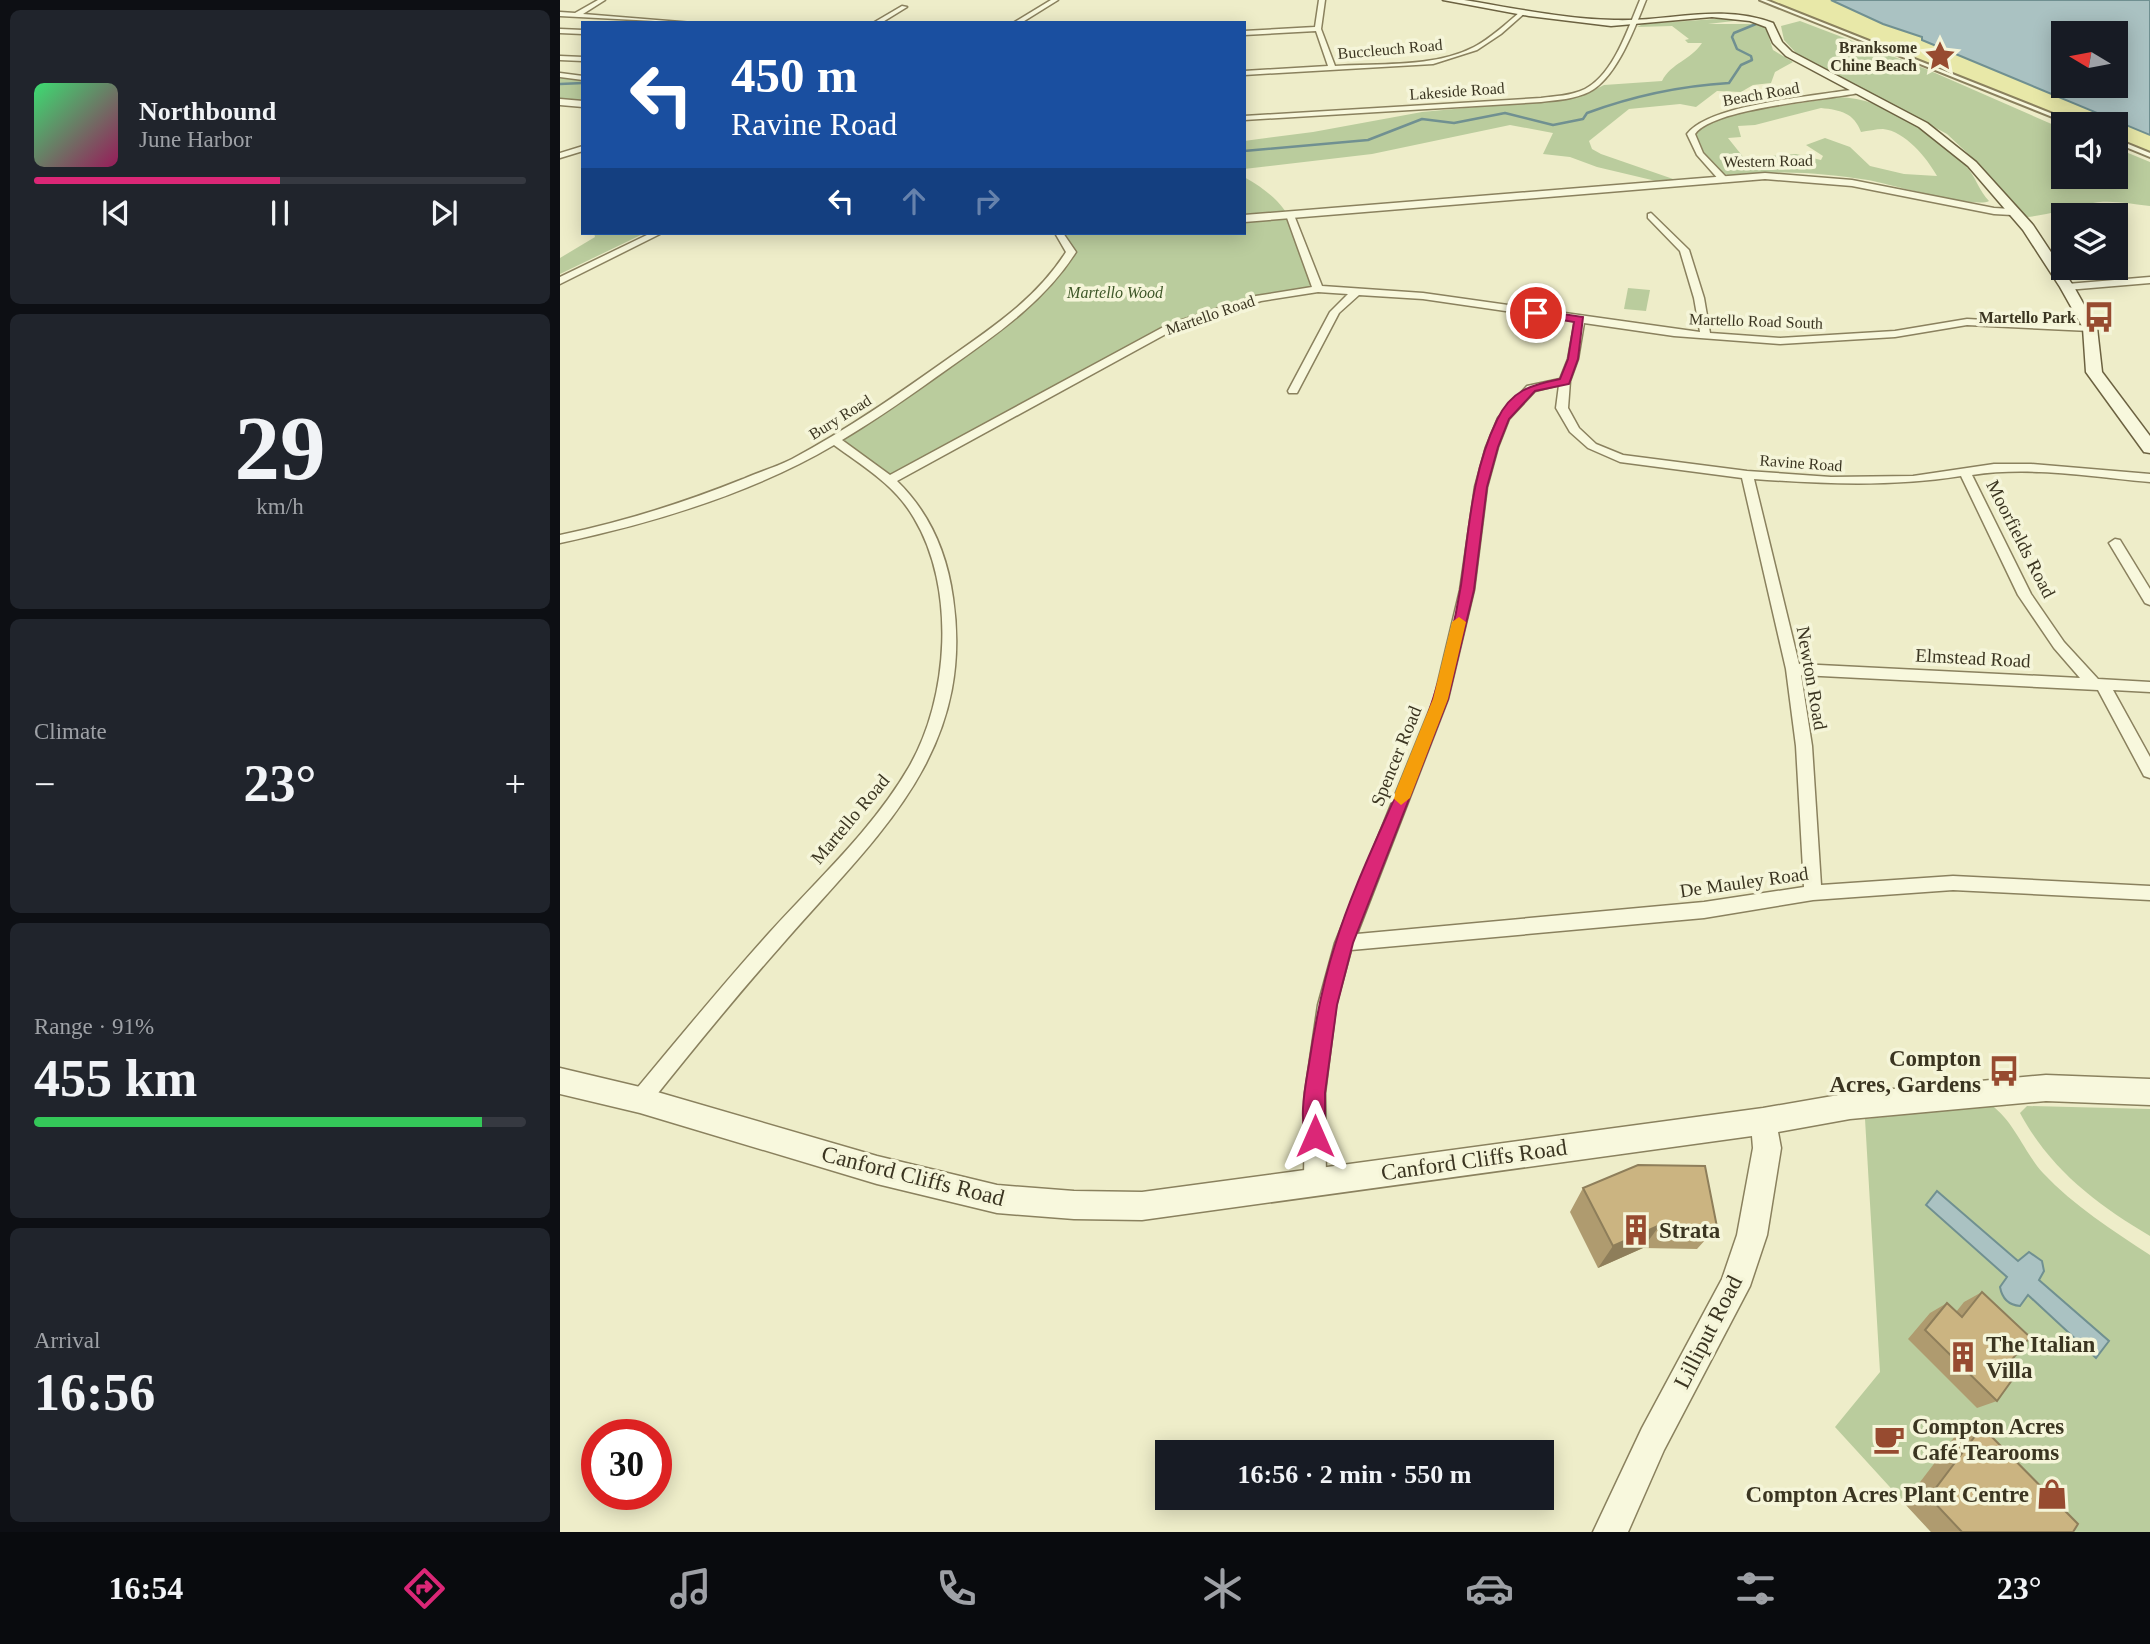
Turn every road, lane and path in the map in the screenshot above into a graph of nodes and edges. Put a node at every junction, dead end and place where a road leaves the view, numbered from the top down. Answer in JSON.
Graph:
{"nodes":[{"id":1,"x":602,"y":0,"type":"edge"},
{"id":2,"x":1055,"y":0,"type":"edge"},
{"id":3,"x":1322,"y":0,"type":"edge"},
{"id":4,"x":1447,"y":0,"type":"edge"},
{"id":5,"x":1643,"y":0,"type":"edge"},
{"id":6,"x":1762,"y":0,"type":"edge"},
{"id":7,"x":904,"y":7,"type":"dead end"},
{"id":8,"x":1523,"y":12,"type":"junction"},
{"id":9,"x":560,"y":13,"type":"edge"},
{"id":10,"x":576,"y":15,"type":"junction"},
{"id":11,"x":662,"y":21,"type":"edge"},
{"id":12,"x":880,"y":21,"type":"edge"},
{"id":13,"x":1020,"y":21,"type":"edge"},
{"id":14,"x":1632,"y":23,"type":"junction"},
{"id":15,"x":1318,"y":29,"type":"junction"},
{"id":16,"x":560,"y":31,"type":"edge"},
{"id":17,"x":581,"y":33,"type":"edge"},
{"id":18,"x":1246,"y":33,"type":"edge"},
{"id":19,"x":560,"y":58,"type":"edge"},
{"id":20,"x":581,"y":59,"type":"edge"},
{"id":21,"x":1332,"y":68,"type":"junction"},
{"id":22,"x":1246,"y":73,"type":"edge"},
{"id":23,"x":560,"y":77,"type":"edge"},
{"id":24,"x":579,"y":77,"type":"edge"},
{"id":25,"x":1856,"y":91,"type":"junction"},
{"id":26,"x":560,"y":102,"type":"edge"},
{"id":27,"x":581,"y":104,"type":"edge"},
{"id":28,"x":2050,"y":114,"type":"edge"},
{"id":29,"x":1246,"y":118,"type":"edge"},
{"id":30,"x":2128,"y":146,"type":"edge"},
{"id":31,"x":581,"y":149,"type":"edge"},
{"id":32,"x":2150,"y":155,"type":"edge"},
{"id":33,"x":560,"y":156,"type":"edge"},
{"id":34,"x":1723,"y":179,"type":"junction"},
{"id":35,"x":2012,"y":212,"type":"junction"},
{"id":36,"x":1290,"y":215,"type":"junction"},
{"id":37,"x":1651,"y":216,"type":"dead end"},
{"id":38,"x":1246,"y":219,"type":"edge"},
{"id":39,"x":654,"y":235,"type":"edge"},
{"id":40,"x":1060,"y":235,"type":"edge"},
{"id":41,"x":2150,"y":280,"type":"edge"},
{"id":42,"x":560,"y":281,"type":"edge"},
{"id":43,"x":2067,"y":287,"type":"junction"},
{"id":44,"x":1318,"y":289,"type":"junction"},
{"id":45,"x":1358,"y":290,"type":"junction"},
{"id":46,"x":1423,"y":296,"type":"joint"},
{"id":47,"x":1580,"y":319,"type":"junction"},
{"id":48,"x":2090,"y":328,"type":"junction"},
{"id":49,"x":1706,"y":336,"type":"junction"},
{"id":50,"x":1565,"y":382,"type":"junction"},
{"id":51,"x":1293,"y":391,"type":"dead end"},
{"id":52,"x":834,"y":440,"type":"junction"},
{"id":53,"x":2150,"y":448,"type":"edge"},
{"id":54,"x":1966,"y":474,"type":"junction"},
{"id":55,"x":1747,"y":475,"type":"junction"},
{"id":56,"x":2150,"y":478,"type":"edge"},
{"id":57,"x":887,"y":481,"type":"junction"},
{"id":58,"x":560,"y":539,"type":"edge"},
{"id":59,"x":2115,"y":543,"type":"dead end"},
{"id":60,"x":2150,"y":600,"type":"edge"},
{"id":61,"x":1793,"y":669,"type":"junction"},
{"id":62,"x":2099,"y":685,"type":"junction"},
{"id":63,"x":2150,"y":687,"type":"edge"},
{"id":64,"x":2150,"y":772,"type":"edge"},
{"id":65,"x":1813,"y":893,"type":"junction"},
{"id":66,"x":2150,"y":893,"type":"edge"},
{"id":67,"x":1344,"y":943,"type":"junction"},
{"id":68,"x":560,"y":1081,"type":"edge"},
{"id":69,"x":2150,"y":1092,"type":"edge"},
{"id":70,"x":640,"y":1100,"type":"junction"},
{"id":71,"x":1763,"y":1121,"type":"junction"},
{"id":72,"x":1315,"y":1181,"type":"junction"},
{"id":73,"x":1610,"y":1532,"type":"edge"}],
"edges":[{"from":1,"to":10,"type":"street"},
{"from":2,"to":13,"type":"street"},
{"from":3,"to":15,"type":"street"},
{"from":4,"to":8,"type":"main road"},
{"from":5,"to":14,"type":"street","name":"Lakeside Road"},
{"from":6,"to":28,"type":"street"},
{"from":7,"to":12,"type":"street"},
{"from":8,"to":14,"type":"main road"},
{"from":8,"to":21,"type":"street","name":"Buccleuch Road"},
{"from":9,"to":10,"type":"street"},
{"from":10,"to":11,"type":"street"},
{"from":14,"to":25,"type":"main road"},
{"from":14,"to":29,"type":"street","name":"Lakeside Road"},
{"from":15,"to":18,"type":"street"},
{"from":15,"to":21,"type":"street"},
{"from":16,"to":17,"type":"street"},
{"from":19,"to":20,"type":"street"},
{"from":21,"to":22,"type":"street","name":"Buccleuch Road"},
{"from":23,"to":24,"type":"street"},
{"from":25,"to":34,"type":"street","name":"Beach Road"},
{"from":25,"to":35,"type":"main road"},
{"from":26,"to":27,"type":"street"},
{"from":30,"to":32,"type":"street"},
{"from":31,"to":33,"type":"street"},
{"from":34,"to":35,"type":"street","name":"Western Road"},
{"from":34,"to":36,"type":"street","name":"Western Road"},
{"from":35,"to":43,"type":"main road"},
{"from":36,"to":38,"type":"street","name":"Western Road"},
{"from":36,"to":44,"type":"street"},
{"from":37,"to":49,"type":"street"},
{"from":39,"to":42,"type":"street"},
{"from":40,"to":52,"type":"street","name":"Bury Road"},
{"from":41,"to":43,"type":"street"},
{"from":43,"to":48,"type":"main road"},
{"from":44,"to":45,"type":"street","name":"Martello Road"},
{"from":44,"to":57,"type":"street","name":"Martello Road"},
{"from":45,"to":46,"type":"street","name":"Martello Road"},
{"from":45,"to":51,"type":"street"},
{"from":46,"to":47,"type":"street","name":"Martello Road South"},
{"from":47,"to":49,"type":"street","name":"Martello Road South"},
{"from":47,"to":50,"type":"street","name":"Ravine Road"},
{"from":48,"to":49,"type":"street","name":"Martello Road South"},
{"from":48,"to":53,"type":"main road"},
{"from":50,"to":55,"type":"street","name":"Ravine Road"},
{"from":50,"to":67,"type":"street","name":"Spencer Road"},
{"from":52,"to":57,"type":"street","name":"Martello Road"},
{"from":52,"to":58,"type":"street","name":"Bury Road"},
{"from":54,"to":55,"type":"street","name":"Ravine Road"},
{"from":54,"to":56,"type":"street","name":"Ravine Road"},
{"from":54,"to":62,"type":"street","name":"Moorfields Road"},
{"from":55,"to":61,"type":"street","name":"Newton Road"},
{"from":57,"to":70,"type":"street","name":"Martello Road"},
{"from":59,"to":60,"type":"street"},
{"from":61,"to":62,"type":"street","name":"Elmstead Road"},
{"from":61,"to":65,"type":"street","name":"Newton Road"},
{"from":62,"to":63,"type":"street","name":"Elmstead Road"},
{"from":62,"to":64,"type":"street","name":"Moorfields Road"},
{"from":65,"to":66,"type":"street","name":"De Mauley Road"},
{"from":65,"to":67,"type":"street","name":"De Mauley Road"},
{"from":67,"to":72,"type":"street","name":"Spencer Road"},
{"from":68,"to":70,"type":"street","name":"Canford Cliffs Road"},
{"from":69,"to":71,"type":"street","name":"Canford Cliffs Road"},
{"from":70,"to":72,"type":"street","name":"Canford Cliffs Road"},
{"from":71,"to":72,"type":"street","name":"Canford Cliffs Road"},
{"from":71,"to":73,"type":"street","name":"Lilliput Road"}]}
